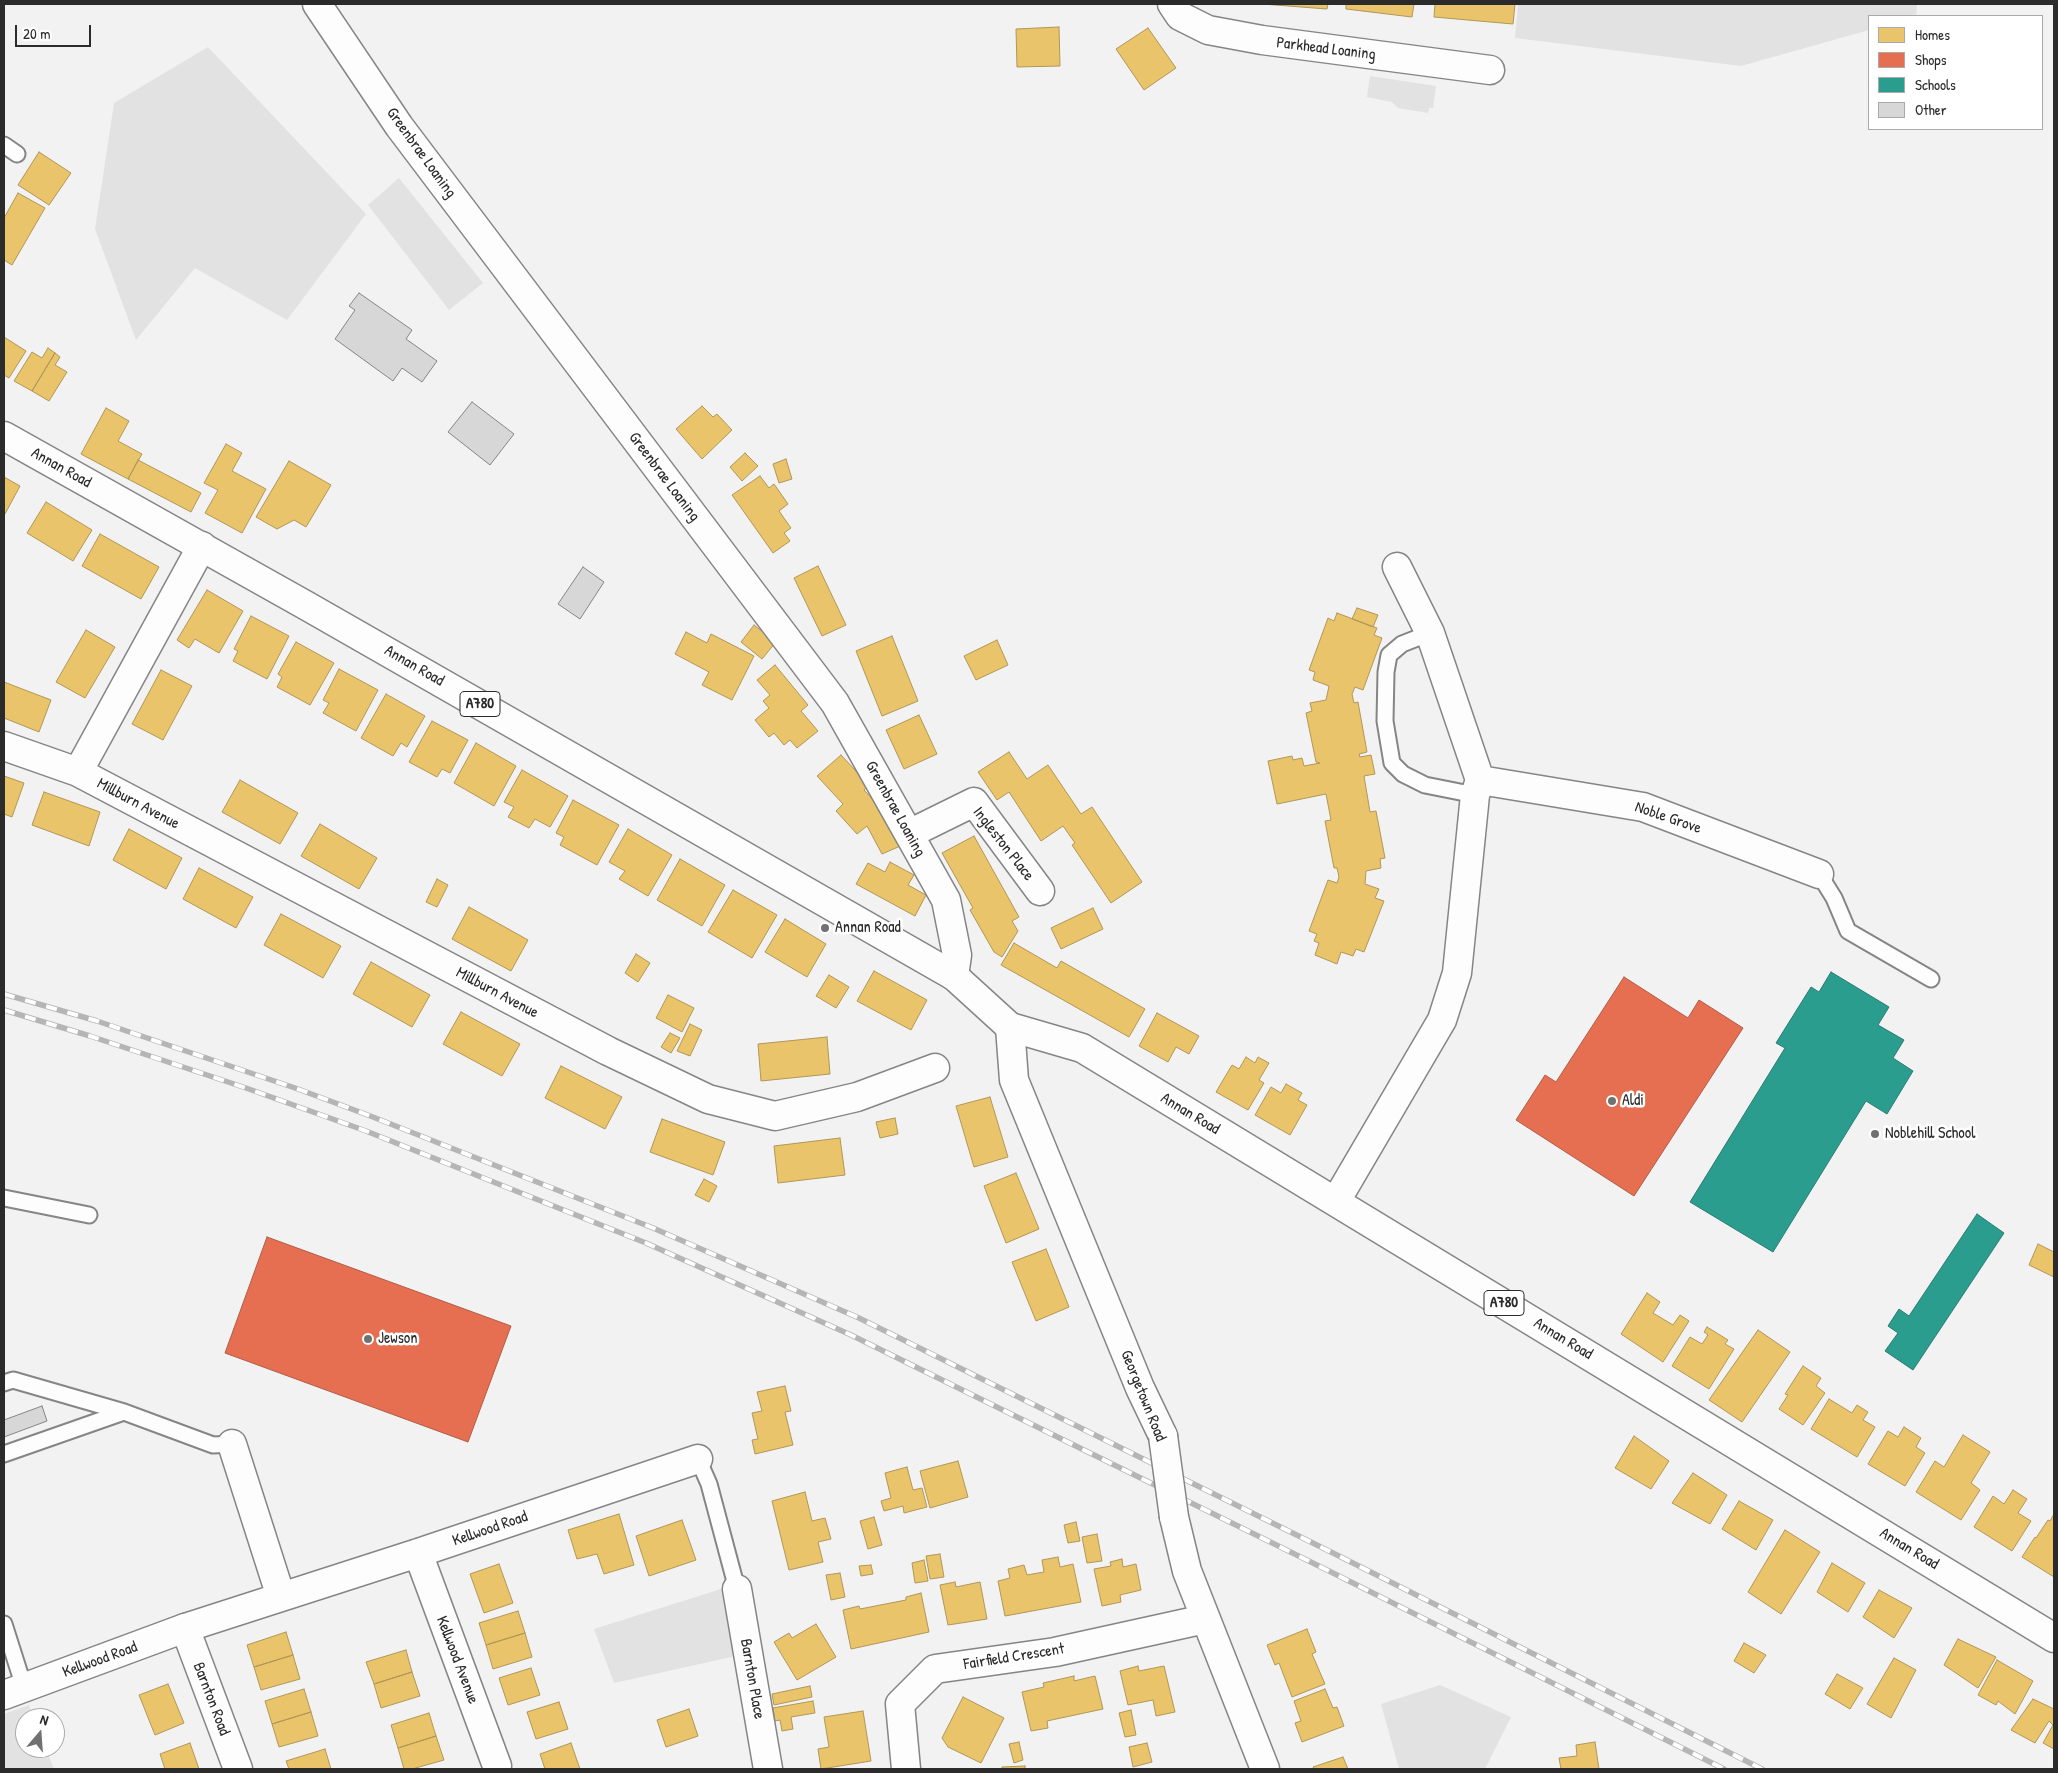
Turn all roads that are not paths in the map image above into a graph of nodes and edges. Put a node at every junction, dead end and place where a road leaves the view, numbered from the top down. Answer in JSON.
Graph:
{"nodes":[{"id":1,"x":317,"y":4,"type":"edge"},
{"id":2,"x":1172,"y":4,"type":"edge"},
{"id":3,"x":1490,"y":70,"type":"dead end"},
{"id":4,"x":4,"y":145,"type":"edge"},
{"id":5,"x":17,"y":154,"type":"dead end"},
{"id":6,"x":4,"y":436,"type":"edge"},
{"id":7,"x":202,"y":546,"type":"junction"},
{"id":8,"x":1397,"y":567,"type":"dead end"},
{"id":9,"x":1430,"y":633,"type":"junction"},
{"id":10,"x":4,"y":746,"type":"edge"},
{"id":11,"x":78,"y":772,"type":"junction"},
{"id":12,"x":1478,"y":788,"type":"junction"},
{"id":13,"x":909,"y":834,"type":"junction"},
{"id":14,"x":1819,"y":874,"type":"joint"},
{"id":15,"x":1040,"y":891,"type":"dead end"},
{"id":16,"x":954,"y":976,"type":"junction"},
{"id":17,"x":1931,"y":979,"type":"dead end"},
{"id":18,"x":1010,"y":1027,"type":"junction"},
{"id":19,"x":935,"y":1068,"type":"dead end"},
{"id":20,"x":4,"y":1198,"type":"edge"},
{"id":21,"x":1336,"y":1201,"type":"junction"},
{"id":22,"x":89,"y":1215,"type":"dead end"},
{"id":23,"x":4,"y":1383,"type":"edge"},
{"id":24,"x":124,"y":1412,"type":"junction"},
{"id":25,"x":232,"y":1444,"type":"joint"},
{"id":26,"x":4,"y":1454,"type":"edge"},
{"id":27,"x":698,"y":1459,"type":"joint"},
{"id":28,"x":418,"y":1554,"type":"junction"},
{"id":29,"x":737,"y":1589,"type":"joint"},
{"id":30,"x":281,"y":1597,"type":"junction"},
{"id":31,"x":1206,"y":1619,"type":"junction"},
{"id":32,"x":4,"y":1624,"type":"edge"},
{"id":33,"x":185,"y":1628,"type":"junction"},
{"id":34,"x":2054,"y":1638,"type":"edge"},
{"id":35,"x":14,"y":1691,"type":"edge"},
{"id":36,"x":497,"y":1766,"type":"dead end"},
{"id":37,"x":238,"y":1769,"type":"edge"},
{"id":38,"x":768,"y":1769,"type":"edge"},
{"id":39,"x":906,"y":1769,"type":"edge"},
{"id":40,"x":1265,"y":1769,"type":"edge"}],
"edges":[{"from":1,"to":13,"type":"street","name":"Greenbrae Loaning"},
{"from":2,"to":3,"type":"street","name":"Parkhead Loaning"},
{"from":4,"to":5,"type":"lane"},
{"from":6,"to":7,"type":"street","name":"Annan Road","number":"A780"},
{"from":7,"to":11,"type":"street","name":"Millburn Avenue"},
{"from":7,"to":16,"type":"street","name":"Annan Road","number":"A780"},
{"from":8,"to":9,"type":"street"},
{"from":9,"to":12,"type":"street"},
{"from":9,"to":12,"type":"lane"},
{"from":10,"to":11,"type":"street","name":"Millburn Avenue"},
{"from":11,"to":19,"type":"street","name":"Millburn Avenue"},
{"from":12,"to":14,"type":"street","name":"Noble Grove"},
{"from":12,"to":21,"type":"street"},
{"from":13,"to":15,"type":"street","name":"Ingleston Place"},
{"from":13,"to":16,"type":"street","name":"Greenbrae Loaning"},
{"from":14,"to":17,"type":"lane"},
{"from":16,"to":18,"type":"street","name":"Annan Road","number":"A780"},
{"from":18,"to":21,"type":"street","name":"Annan Road","number":"A780"},
{"from":18,"to":31,"type":"street","name":"Georgetown Road","bridge":true},
{"from":20,"to":22,"type":"lane"},
{"from":21,"to":34,"type":"street","name":"Annan Road","number":"A780"},
{"from":23,"to":24,"type":"lane"},
{"from":24,"to":25,"type":"lane"},
{"from":24,"to":26,"type":"lane"},
{"from":25,"to":30,"type":"street"},
{"from":27,"to":28,"type":"street","name":"Kellwood Road"},
{"from":27,"to":29,"type":"lane"},
{"from":28,"to":30,"type":"street","name":"Kellwood Road"},
{"from":28,"to":36,"type":"street","name":"Kellwood Avenue"},
{"from":29,"to":38,"type":"street","name":"Barnton Place"},
{"from":30,"to":33,"type":"street","name":"Kellwood Road"},
{"from":31,"to":39,"type":"street","name":"Fairfield Crescent"},
{"from":31,"to":40,"type":"street","name":"Georgetown Road"},
{"from":32,"to":35,"type":"lane"},
{"from":33,"to":35,"type":"street","name":"Kellwood Road"},
{"from":33,"to":37,"type":"street","name":"Barnton Road"}]}
